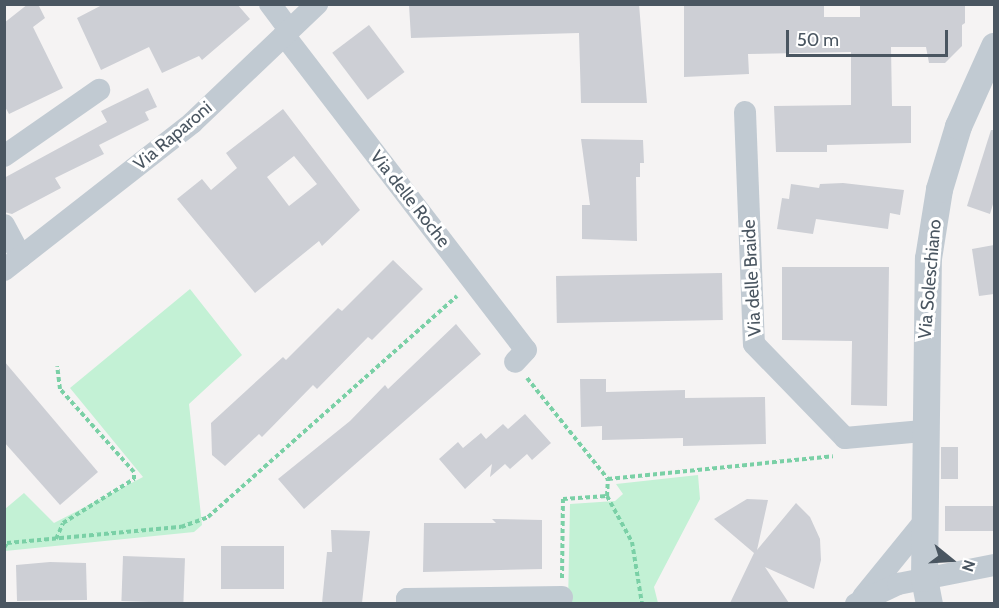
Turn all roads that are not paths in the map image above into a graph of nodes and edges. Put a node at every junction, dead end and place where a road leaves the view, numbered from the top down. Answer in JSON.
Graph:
{"nodes":[{"id":1,"x":270,"y":4,"type":"edge"},
{"id":2,"x":317,"y":4,"type":"edge"},
{"id":3,"x":287,"y":32,"type":"junction"},
{"id":4,"x":994,"y":46,"type":"edge"},
{"id":5,"x":99,"y":90,"type":"dead end"},
{"id":6,"x":745,"y":112,"type":"dead end"},
{"id":7,"x":4,"y":156,"type":"edge"},
{"id":8,"x":4,"y":225,"type":"edge"},
{"id":9,"x":13,"y":263,"type":"edge"},
{"id":10,"x":515,"y":362,"type":"road end"},
{"id":11,"x":923,"y":431,"type":"junction"},
{"id":12,"x":924,"y":522,"type":"junction"},
{"id":13,"x":994,"y":565,"type":"edge"},
{"id":14,"x":926,"y":591,"type":"edge"},
{"id":15,"x":562,"y":597,"type":"road end"},
{"id":16,"x":859,"y":600,"type":"edge"},
{"id":17,"x":407,"y":603,"type":"edge"}],
"edges":[{"from":1,"to":3,"type":"street","name":"Via delle Roche"},
{"from":2,"to":3,"type":"street","name":"Via Raparoni"},
{"from":3,"to":9,"type":"street","name":"Via Raparoni"},
{"from":3,"to":10,"type":"street","name":"Via delle Roche"},
{"from":4,"to":11,"type":"street","name":"Via Soleschiano"},
{"from":5,"to":7,"type":"street"},
{"from":6,"to":11,"type":"street","name":"Via delle Braide"},
{"from":8,"to":9,"type":"street","name":"Via Raparoni"},
{"from":11,"to":12,"type":"street","name":"Via Soleschiano"},
{"from":12,"to":14,"type":"street","name":"Via Soleschiano"},
{"from":12,"to":16,"type":"street"},
{"from":13,"to":14,"type":"street"},
{"from":14,"to":16,"type":"street"},
{"from":15,"to":17,"type":"street"}]}
